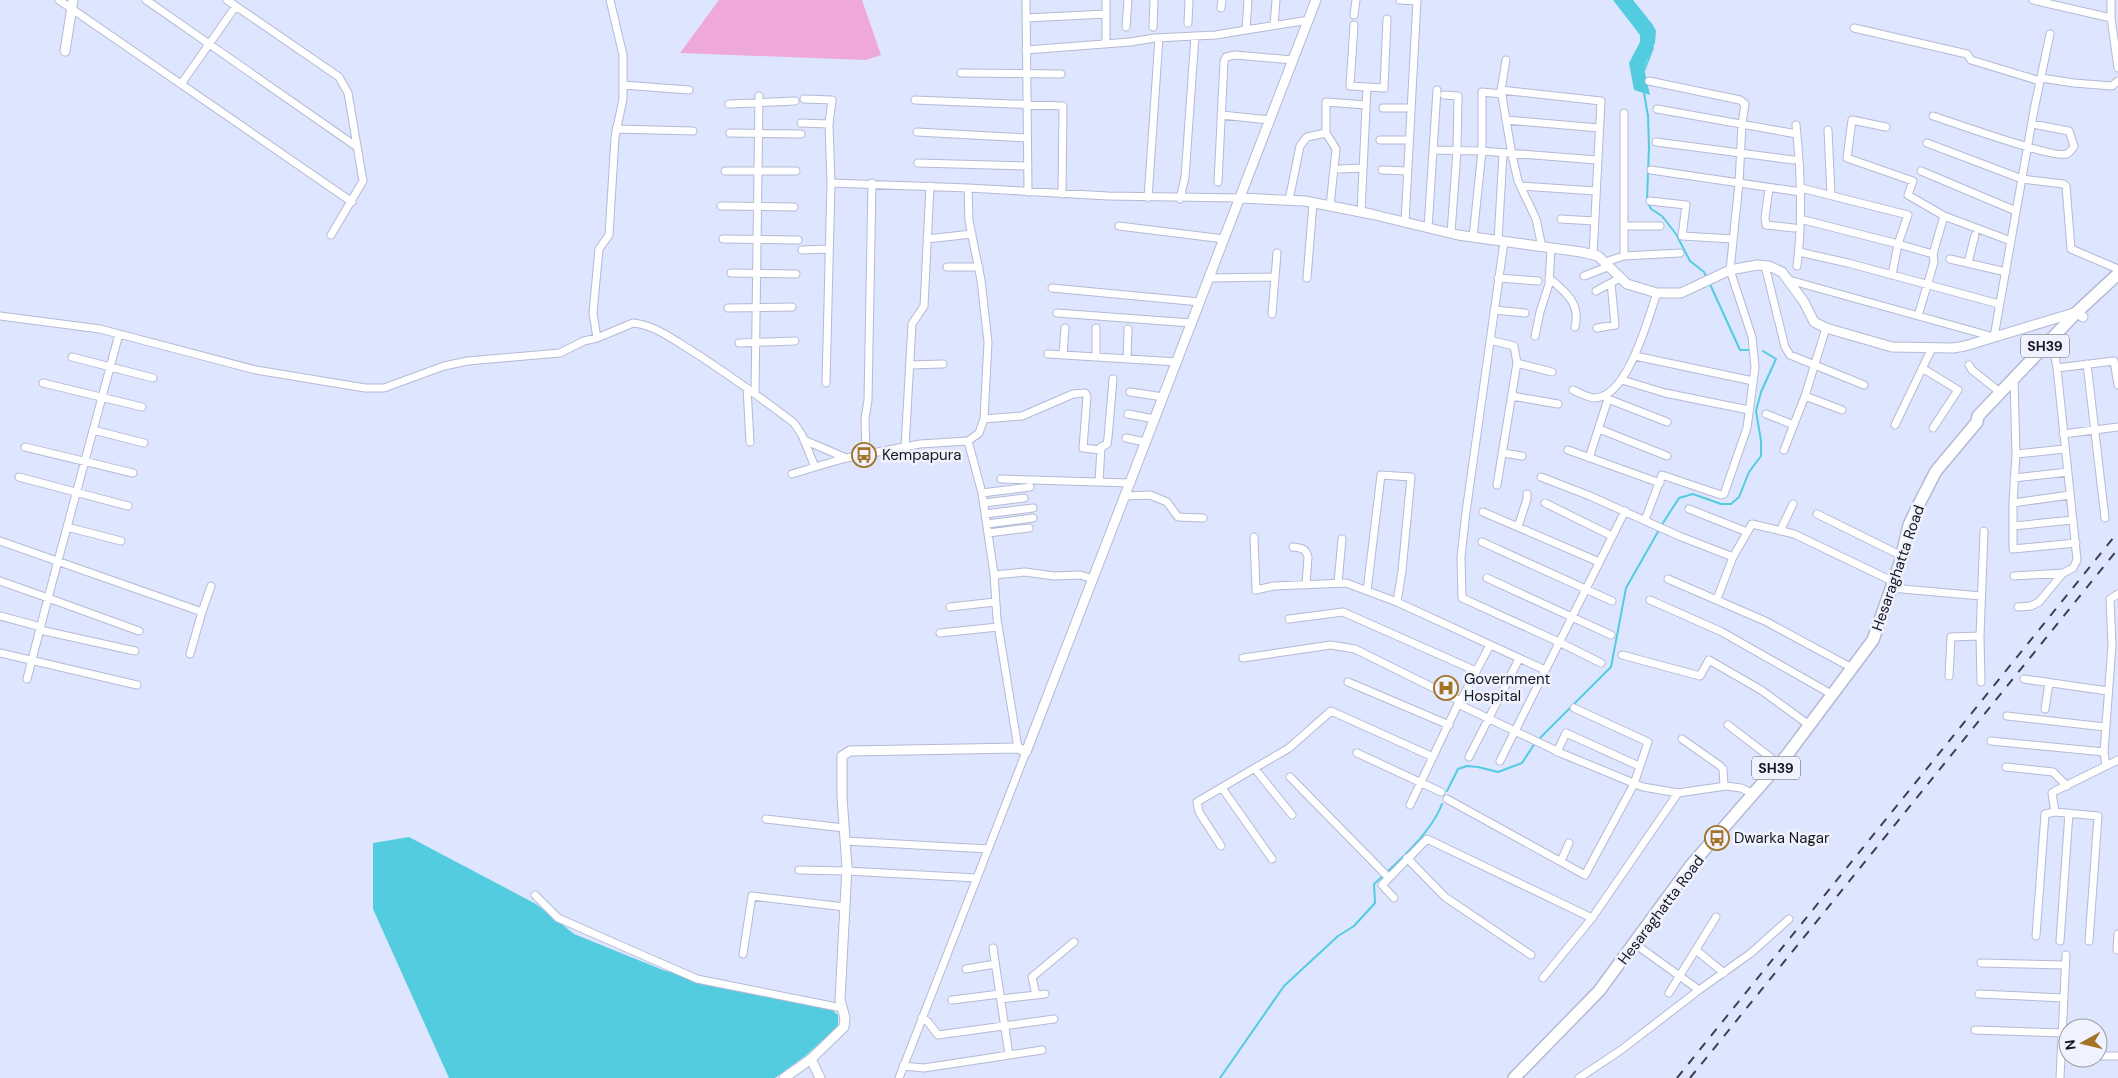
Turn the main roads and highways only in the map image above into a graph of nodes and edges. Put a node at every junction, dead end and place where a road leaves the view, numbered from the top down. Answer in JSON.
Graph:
{"nodes":[{"id":1,"x":2118,"y":274,"type":"edge"},
{"id":2,"x":2118,"y":284,"type":"edge"},
{"id":3,"x":2080,"y":314,"type":"junction"},
{"id":4,"x":2014,"y":383,"type":"junction"},
{"id":5,"x":1977,"y":422,"type":"junction"},
{"id":6,"x":1514,"y":1078,"type":"edge"}],
"edges":[{"from":1,"to":3,"type":"main road"},
{"from":2,"to":3,"type":"main road"},
{"from":3,"to":4,"type":"main road"},
{"from":4,"to":5,"type":"main road","name":"Hesaraghatta Road","number":"SH39"},
{"from":4,"to":5,"type":"main road"},
{"from":5,"to":6,"type":"main road","name":"Hesaraghatta Road","number":"SH39"}]}
